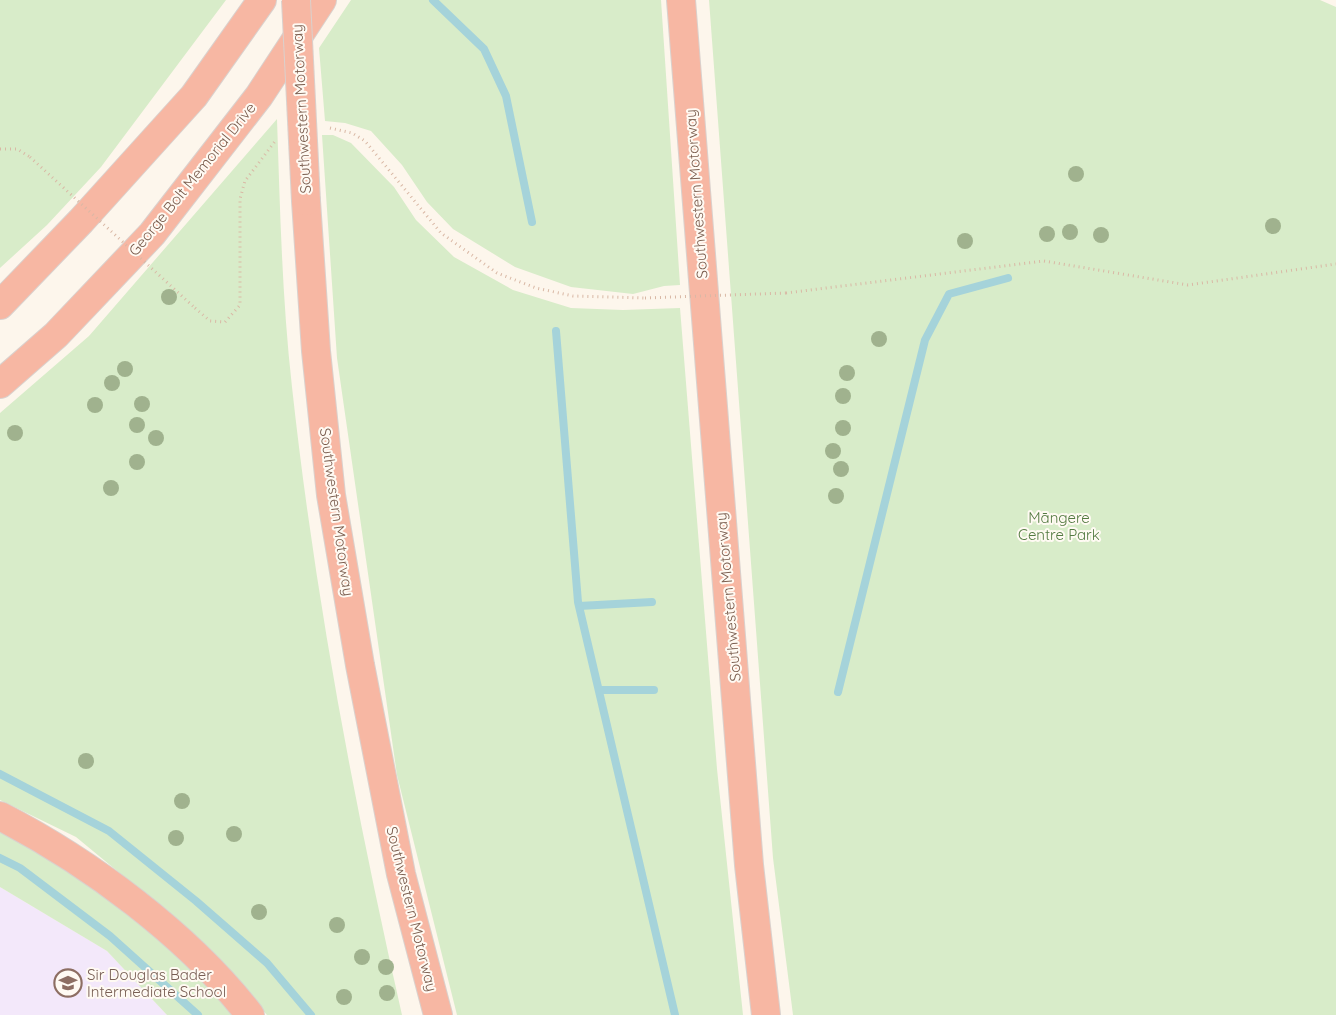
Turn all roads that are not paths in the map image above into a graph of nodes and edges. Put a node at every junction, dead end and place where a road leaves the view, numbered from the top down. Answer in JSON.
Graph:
{"nodes":[{"id":1,"x":262,"y":0,"type":"edge"},
{"id":2,"x":296,"y":0,"type":"edge"},
{"id":3,"x":322,"y":0,"type":"edge"},
{"id":4,"x":681,"y":0,"type":"edge"},
{"id":5,"x":0,"y":305,"type":"edge"},
{"id":6,"x":0,"y":384,"type":"edge"},
{"id":7,"x":0,"y":816,"type":"edge"},
{"id":8,"x":250,"y":1015,"type":"edge"},
{"id":9,"x":438,"y":1015,"type":"edge"},
{"id":10,"x":766,"y":1015,"type":"edge"}],
"edges":[{"from":1,"to":5,"type":"highway"},
{"from":2,"to":9,"type":"highway","name":"Southwestern Motorway","bridge":true},
{"from":3,"to":6,"type":"highway","name":"George Bolt Memorial Drive"},
{"from":4,"to":10,"type":"highway","name":"Southwestern Motorway"},
{"from":7,"to":8,"type":"highway"}]}
